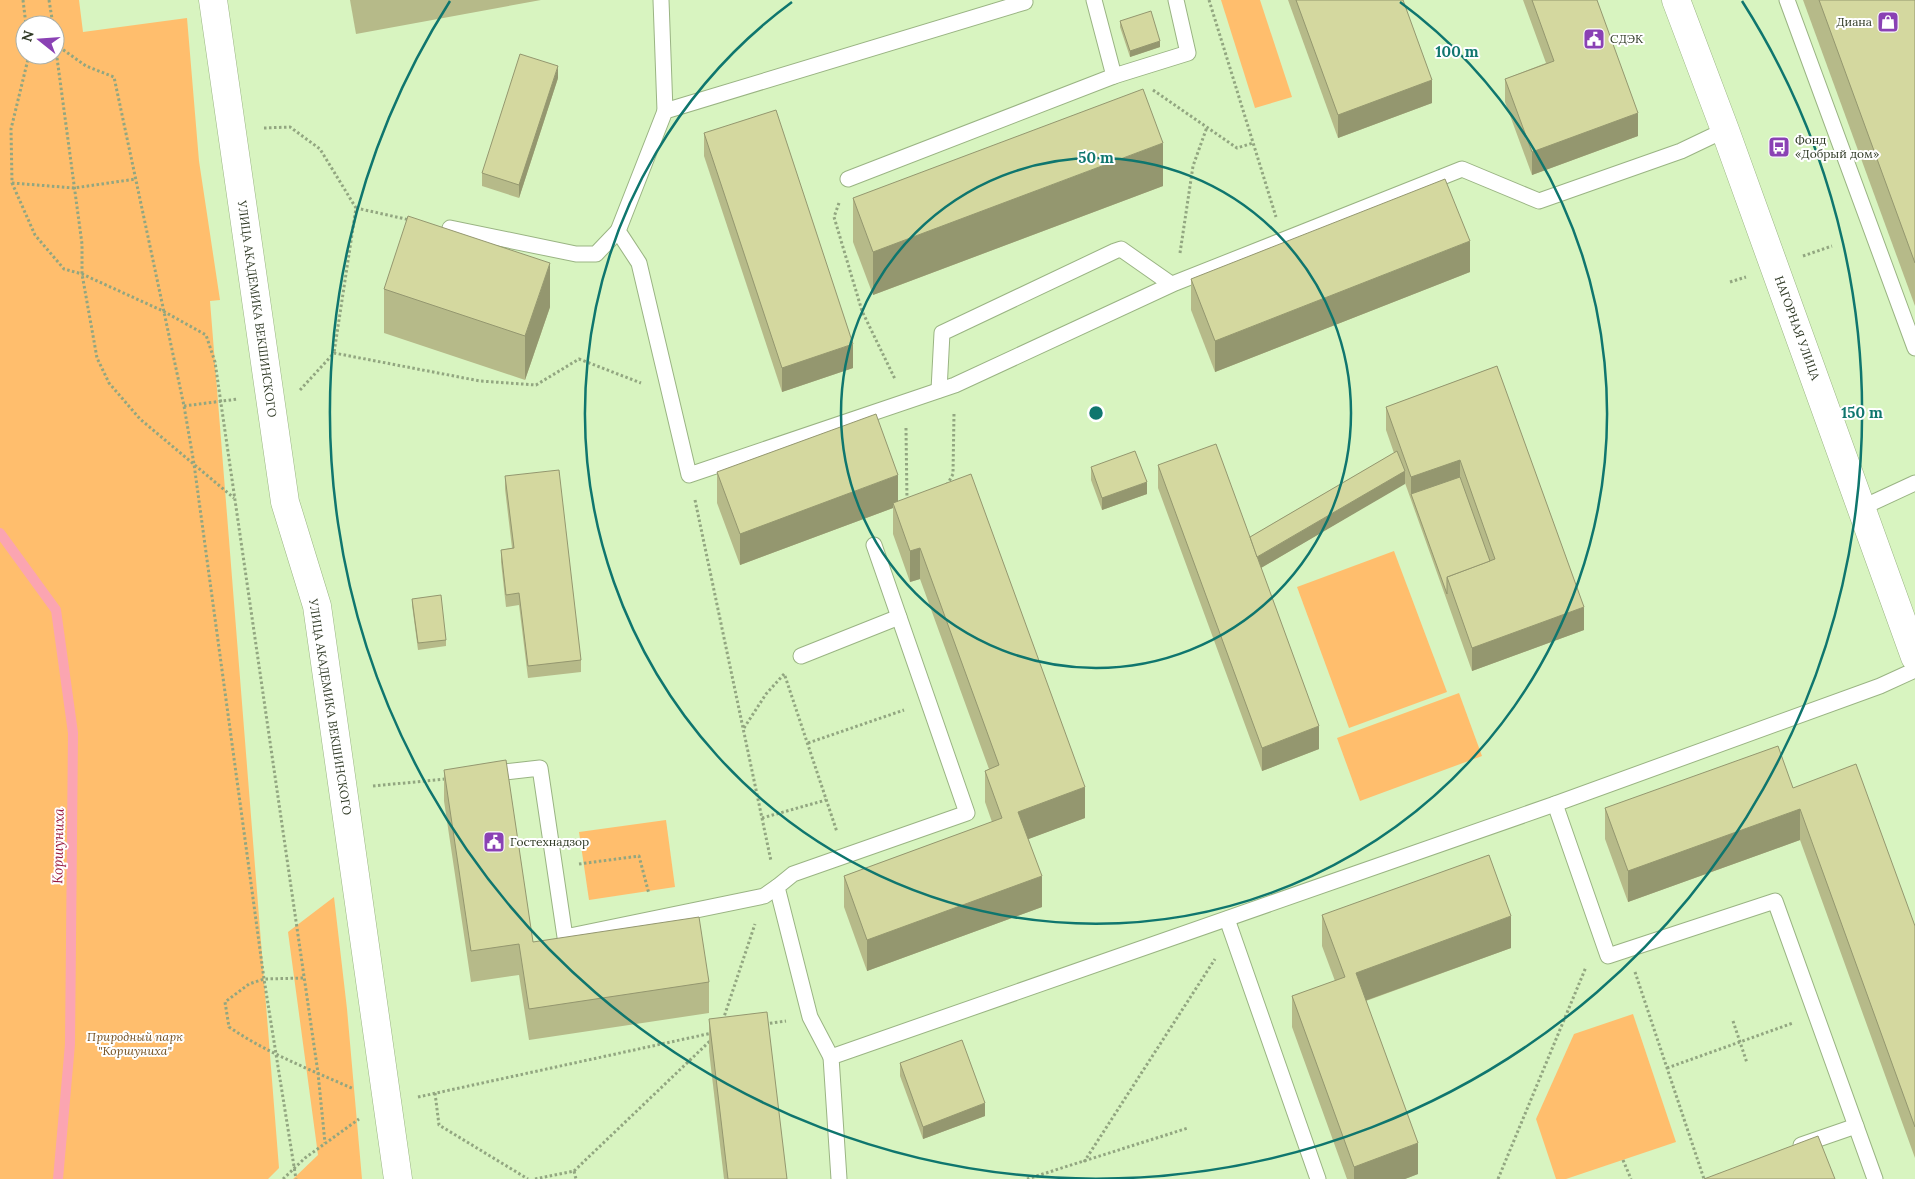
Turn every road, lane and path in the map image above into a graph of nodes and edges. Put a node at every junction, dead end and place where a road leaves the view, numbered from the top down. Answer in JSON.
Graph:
{"nodes":[{"id":1,"x":23,"y":0,"type":"edge"},
{"id":2,"x":49,"y":0,"type":"edge"},
{"id":3,"x":213,"y":0,"type":"edge"},
{"id":4,"x":662,"y":0,"type":"edge"},
{"id":5,"x":1094,"y":0,"type":"edge"},
{"id":6,"x":1176,"y":0,"type":"edge"},
{"id":7,"x":1209,"y":0,"type":"edge"},
{"id":8,"x":1676,"y":0,"type":"edge"},
{"id":9,"x":1787,"y":0,"type":"edge"},
{"id":10,"x":1026,"y":1,"type":"edge"},
{"id":11,"x":25,"y":15,"type":"edge"},
{"id":12,"x":51,"y":15,"type":"edge"},
{"id":13,"x":65,"y":50,"type":"edge"},
{"id":14,"x":27,"y":65,"type":"edge"},
{"id":15,"x":58,"y":65,"type":"edge"},
{"id":16,"x":1120,"y":74,"type":"junction"},
{"id":17,"x":665,"y":111,"type":"junction"},
{"id":18,"x":1207,"y":127,"type":"junction"},
{"id":19,"x":262,"y":128,"type":"dead end"},
{"id":20,"x":1725,"y":130,"type":"junction"},
{"id":21,"x":1253,"y":143,"type":"junction"},
{"id":22,"x":136,"y":179,"type":"junction"},
{"id":23,"x":848,"y":179,"type":"joint"},
{"id":24,"x":12,"y":184,"type":"junction"},
{"id":25,"x":74,"y":188,"type":"junction"},
{"id":26,"x":356,"y":208,"type":"junction"},
{"id":27,"x":450,"y":228,"type":"joint"},
{"id":28,"x":618,"y":231,"type":"junction"},
{"id":29,"x":1284,"y":240,"type":"junction"},
{"id":30,"x":82,"y":274,"type":"junction"},
{"id":31,"x":1173,"y":284,"type":"junction"},
{"id":32,"x":163,"y":311,"type":"junction"},
{"id":33,"x":1915,"y":348,"type":"edge"},
{"id":34,"x":334,"y":353,"type":"junction"},
{"id":35,"x":620,"y":375,"type":"dead end"},
{"id":36,"x":955,"y":385,"type":"junction"},
{"id":37,"x":939,"y":390,"type":"junction"},
{"id":38,"x":298,"y":392,"type":"dead end"},
{"id":39,"x":220,"y":400,"type":"junction"},
{"id":40,"x":906,"y":402,"type":"junction"},
{"id":41,"x":184,"y":406,"type":"junction"},
{"id":42,"x":194,"y":464,"type":"junction"},
{"id":43,"x":689,"y":475,"type":"junction"},
{"id":44,"x":1915,"y":483,"type":"edge"},
{"id":45,"x":946,"y":488,"type":"edge"},
{"id":46,"x":234,"y":499,"type":"junction"},
{"id":47,"x":907,"y":506,"type":"edge"},
{"id":48,"x":1861,"y":508,"type":"junction"},
{"id":49,"x":874,"y":545,"type":"dead end"},
{"id":50,"x":899,"y":618,"type":"junction"},
{"id":51,"x":801,"y":656,"type":"dead end"},
{"id":52,"x":1915,"y":657,"type":"edge"},
{"id":53,"x":1915,"y":670,"type":"edge"},
{"id":54,"x":909,"y":709,"type":"dead end"},
{"id":55,"x":743,"y":728,"type":"junction"},
{"id":56,"x":808,"y":743,"type":"junction"},
{"id":57,"x":486,"y":774,"type":"joint"},
{"id":58,"x":342,"y":789,"type":"junction"},
{"id":59,"x":826,"y":800,"type":"junction"},
{"id":60,"x":1555,"y":804,"type":"junction"},
{"id":61,"x":762,"y":818,"type":"junction"},
{"id":62,"x":839,"y":838,"type":"dead end"},
{"id":63,"x":771,"y":862,"type":"dead end"},
{"id":64,"x":584,"y":863,"type":"dead end"},
{"id":65,"x":777,"y":886,"type":"junction"},
{"id":66,"x":648,"y":891,"type":"dead end"},
{"id":67,"x":764,"y":896,"type":"junction"},
{"id":68,"x":1227,"y":919,"type":"junction"},
{"id":69,"x":1601,"y":932,"type":"junction"},
{"id":70,"x":1232,"y":934,"type":"junction"},
{"id":71,"x":1627,"y":950,"type":"junction"},
{"id":72,"x":303,"y":978,"type":"junction"},
{"id":73,"x":264,"y":980,"type":"junction"},
{"id":74,"x":1816,"y":1015,"type":"junction"},
{"id":75,"x":810,"y":1017,"type":"junction"},
{"id":76,"x":1733,"y":1021,"type":"dead end"},
{"id":77,"x":722,"y":1023,"type":"edge"},
{"id":78,"x":764,"y":1024,"type":"edge"},
{"id":79,"x":1740,"y":1042,"type":"junction"},
{"id":80,"x":275,"y":1054,"type":"junction"},
{"id":81,"x":831,"y":1057,"type":"junction"},
{"id":82,"x":1747,"y":1063,"type":"dead end"},
{"id":83,"x":1667,"y":1068,"type":"junction"},
{"id":84,"x":318,"y":1073,"type":"junction"},
{"id":85,"x":387,"y":1104,"type":"junction"},
{"id":86,"x":1856,"y":1126,"type":"junction"},
{"id":87,"x":1188,"y":1128,"type":"dead end"},
{"id":88,"x":325,"y":1143,"type":"dead end"},
{"id":89,"x":1787,"y":1150,"type":"edge"},
{"id":90,"x":1623,"y":1160,"type":"dead end"},
{"id":91,"x":1084,"y":1162,"type":"junction"},
{"id":92,"x":293,"y":1170,"type":"junction"},
{"id":93,"x":574,"y":1171,"type":"junction"},
{"id":94,"x":283,"y":1179,"type":"edge"},
{"id":95,"x":296,"y":1179,"type":"edge"},
{"id":96,"x":398,"y":1179,"type":"edge"},
{"id":97,"x":528,"y":1179,"type":"edge"},
{"id":98,"x":535,"y":1179,"type":"edge"},
{"id":99,"x":576,"y":1179,"type":"edge"},
{"id":100,"x":839,"y":1179,"type":"edge"},
{"id":101,"x":1027,"y":1179,"type":"edge"},
{"id":102,"x":1318,"y":1179,"type":"edge"},
{"id":103,"x":1498,"y":1179,"type":"edge"},
{"id":104,"x":1631,"y":1179,"type":"edge"},
{"id":105,"x":1704,"y":1179,"type":"edge"},
{"id":106,"x":1875,"y":1179,"type":"edge"}],
"edges":[{"from":1,"to":11,"type":"path"},
{"from":2,"to":12,"type":"path"},
{"from":3,"to":58,"type":"street","name":"УЛИЦА АКАДЕМИКА ВЕКШИНСКОГО"},
{"from":4,"to":17,"type":"lane"},
{"from":5,"to":16,"type":"lane"},
{"from":6,"to":16,"type":"lane"},
{"from":7,"to":21,"type":"path"},
{"from":8,"to":20,"type":"street","name":"НАГОРНАЯ УЛИЦА"},
{"from":9,"to":33,"type":"lane"},
{"from":10,"to":17,"type":"lane"},
{"from":13,"to":22,"type":"path"},
{"from":14,"to":24,"type":"path"},
{"from":15,"to":25,"type":"path"},
{"from":16,"to":18,"type":"path"},
{"from":16,"to":23,"type":"lane"},
{"from":17,"to":28,"type":"lane"},
{"from":18,"to":21,"type":"path"},
{"from":18,"to":31,"type":"path"},
{"from":19,"to":26,"type":"path"},
{"from":20,"to":29,"type":"lane"},
{"from":20,"to":48,"type":"street","name":"НАГОРНАЯ УЛИЦА"},
{"from":21,"to":29,"type":"path"},
{"from":22,"to":25,"type":"path"},
{"from":22,"to":32,"type":"path"},
{"from":23,"to":40,"type":"path"},
{"from":24,"to":25,"type":"path"},
{"from":24,"to":30,"type":"path"},
{"from":25,"to":30,"type":"path"},
{"from":26,"to":27,"type":"path"},
{"from":26,"to":34,"type":"path"},
{"from":27,"to":28,"type":"lane"},
{"from":28,"to":43,"type":"lane"},
{"from":29,"to":31,"type":"lane"},
{"from":30,"to":32,"type":"path"},
{"from":30,"to":42,"type":"path"},
{"from":31,"to":36,"type":"lane"},
{"from":31,"to":37,"type":"lane"},
{"from":32,"to":39,"type":"path"},
{"from":32,"to":41,"type":"path"},
{"from":34,"to":35,"type":"path"},
{"from":34,"to":38,"type":"path"},
{"from":36,"to":37,"type":"lane"},
{"from":36,"to":45,"type":"path"},
{"from":37,"to":40,"type":"lane"},
{"from":39,"to":41,"type":"path"},
{"from":39,"to":46,"type":"path"},
{"from":40,"to":43,"type":"lane"},
{"from":40,"to":47,"type":"path"},
{"from":41,"to":42,"type":"path"},
{"from":42,"to":46,"type":"path"},
{"from":42,"to":73,"type":"path"},
{"from":43,"to":55,"type":"path"},
{"from":44,"to":48,"type":"lane"},
{"from":46,"to":72,"type":"path"},
{"from":48,"to":52,"type":"street","name":"НАГОРНАЯ УЛИЦА"},
{"from":49,"to":50,"type":"lane"},
{"from":50,"to":51,"type":"lane"},
{"from":50,"to":65,"type":"lane"},
{"from":53,"to":60,"type":"lane"},
{"from":54,"to":56,"type":"path"},
{"from":55,"to":56,"type":"path"},
{"from":55,"to":61,"type":"path"},
{"from":56,"to":59,"type":"path"},
{"from":57,"to":58,"type":"path"},
{"from":57,"to":67,"type":"lane"},
{"from":58,"to":85,"type":"street","name":"УЛИЦА АКАДЕМИКА ВЕКШИНСКОГО"},
{"from":59,"to":61,"type":"path"},
{"from":59,"to":62,"type":"path"},
{"from":60,"to":68,"type":"lane"},
{"from":60,"to":69,"type":"lane"},
{"from":61,"to":63,"type":"path"},
{"from":64,"to":66,"type":"path"},
{"from":65,"to":67,"type":"lane"},
{"from":65,"to":75,"type":"lane"},
{"from":67,"to":77,"type":"path"},
{"from":68,"to":70,"type":"lane"},
{"from":68,"to":81,"type":"lane"},
{"from":69,"to":71,"type":"lane"},
{"from":69,"to":103,"type":"path"},
{"from":70,"to":91,"type":"path"},
{"from":70,"to":102,"type":"lane"},
{"from":71,"to":74,"type":"lane"},
{"from":71,"to":83,"type":"path"},
{"from":72,"to":73,"type":"path"},
{"from":72,"to":84,"type":"path"},
{"from":73,"to":80,"type":"path"},
{"from":73,"to":80,"type":"path"},
{"from":74,"to":79,"type":"path"},
{"from":74,"to":86,"type":"lane"},
{"from":75,"to":78,"type":"path"},
{"from":75,"to":81,"type":"lane"},
{"from":76,"to":79,"type":"path"},
{"from":79,"to":82,"type":"path"},
{"from":79,"to":83,"type":"path"},
{"from":80,"to":84,"type":"path"},
{"from":80,"to":92,"type":"path"},
{"from":81,"to":100,"type":"lane"},
{"from":83,"to":105,"type":"path"},
{"from":84,"to":85,"type":"path"},
{"from":84,"to":88,"type":"path"},
{"from":85,"to":96,"type":"street","name":"УЛИЦА АКАДЕМИКА ВЕКШИНСКОГО"},
{"from":86,"to":89,"type":"lane"},
{"from":86,"to":106,"type":"lane"},
{"from":87,"to":91,"type":"path"},
{"from":90,"to":104,"type":"path"},
{"from":91,"to":101,"type":"path"},
{"from":92,"to":94,"type":"path"},
{"from":92,"to":95,"type":"path"},
{"from":93,"to":97,"type":"path"},
{"from":93,"to":98,"type":"path"},
{"from":93,"to":99,"type":"path"}]}
